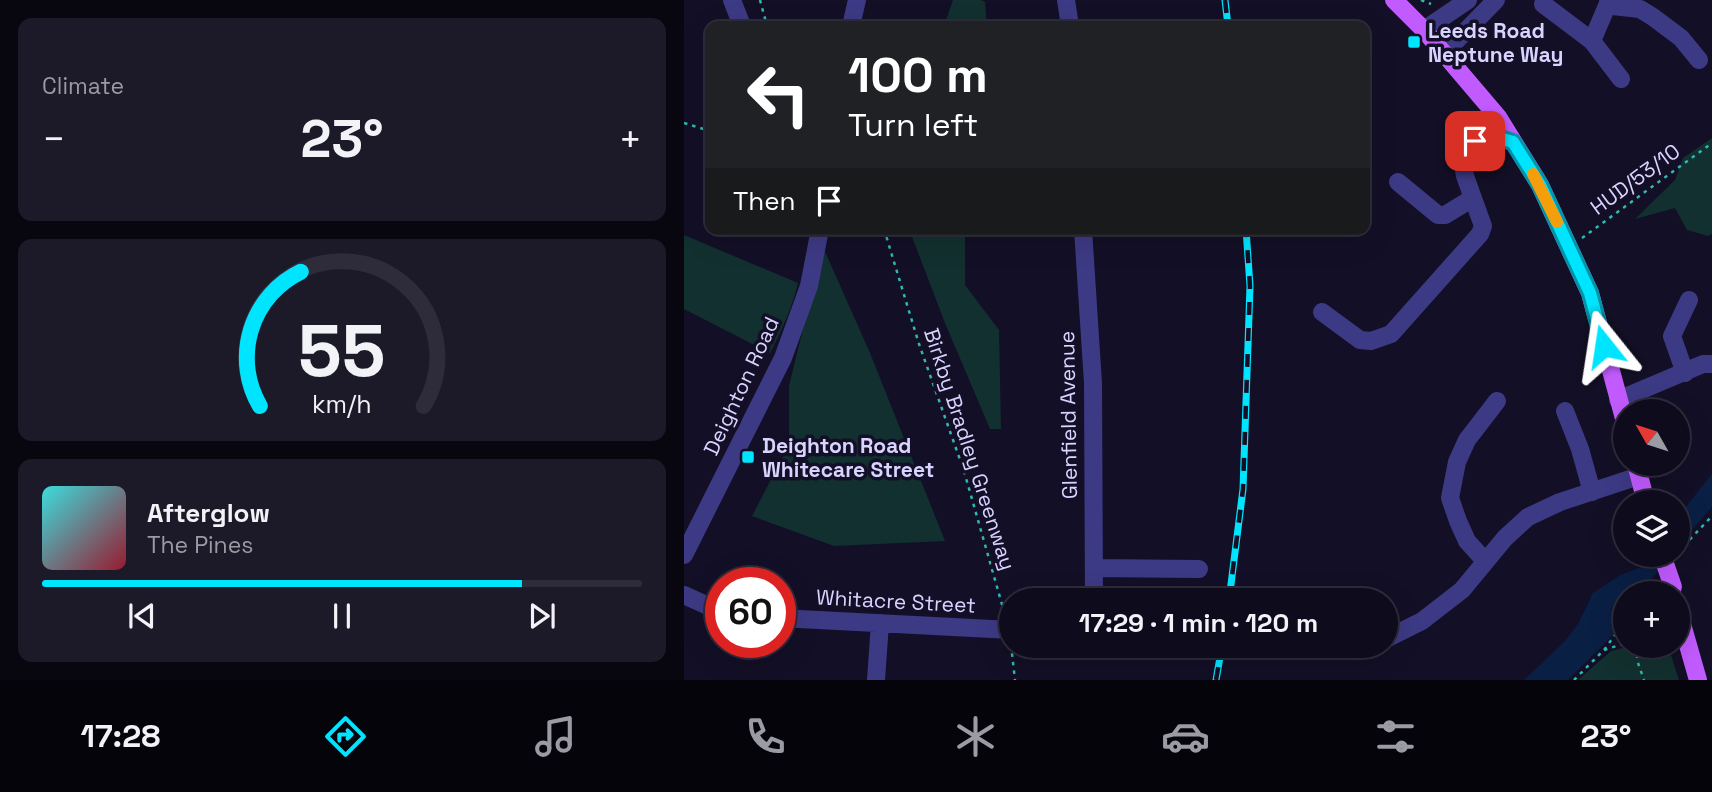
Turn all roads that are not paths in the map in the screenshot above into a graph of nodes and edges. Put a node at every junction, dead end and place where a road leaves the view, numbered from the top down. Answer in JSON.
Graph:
{"nodes":[{"id":1,"x":732,"y":0,"type":"edge"},
{"id":2,"x":857,"y":0,"type":"edge"},
{"id":3,"x":1066,"y":0,"type":"edge"},
{"id":4,"x":1394,"y":0,"type":"edge"},
{"id":5,"x":1468,"y":0,"type":"edge"},
{"id":6,"x":1496,"y":0,"type":"edge"},
{"id":7,"x":1610,"y":3,"type":"edge"},
{"id":8,"x":1543,"y":4,"type":"dead end"},
{"id":9,"x":740,"y":21,"type":"edge"},
{"id":10,"x":852,"y":21,"type":"edge"},
{"id":11,"x":1069,"y":21,"type":"edge"},
{"id":12,"x":1424,"y":30,"type":"junction"},
{"id":13,"x":1592,"y":41,"type":"junction"},
{"id":14,"x":1444,"y":52,"type":"junction"},
{"id":15,"x":1699,"y":60,"type":"dead end"},
{"id":16,"x":1621,"y":79,"type":"dead end"},
{"id":17,"x":1513,"y":142,"type":"junction"},
{"id":18,"x":1398,"y":182,"type":"dead end"},
{"id":19,"x":1473,"y":198,"type":"junction"},
{"id":20,"x":819,"y":235,"type":"edge"},
{"id":21,"x":1083,"y":235,"type":"edge"},
{"id":22,"x":1689,"y":300,"type":"dead end"},
{"id":23,"x":1322,"y":312,"type":"dead end"},
{"id":24,"x":1712,"y":364,"type":"edge"},
{"id":25,"x":1685,"y":373,"type":"junction"},
{"id":26,"x":1618,"y":399,"type":"edge"},
{"id":27,"x":1620,"y":399,"type":"edge"},
{"id":28,"x":1497,"y":401,"type":"dead end"},
{"id":29,"x":1565,"y":411,"type":"dead end"},
{"id":30,"x":1625,"y":476,"type":"edge"},
{"id":31,"x":1592,"y":492,"type":"junction"},
{"id":32,"x":684,"y":555,"type":"edge"},
{"id":33,"x":1486,"y":561,"type":"junction"},
{"id":34,"x":1094,"y":568,"type":"junction"},
{"id":35,"x":1199,"y":569,"type":"dead end"},
{"id":36,"x":1094,"y":588,"type":"edge"},
{"id":37,"x":684,"y":595,"type":"edge"},
{"id":38,"x":705,"y":605,"type":"edge"},
{"id":39,"x":796,"y":619,"type":"edge"},
{"id":40,"x":880,"y":623,"type":"junction"},
{"id":41,"x":999,"y":629,"type":"edge"},
{"id":42,"x":1398,"y":633,"type":"edge"},
{"id":43,"x":1690,"y":652,"type":"edge"},
{"id":44,"x":876,"y":680,"type":"edge"},
{"id":45,"x":1698,"y":680,"type":"edge"}],
"edges":[{"from":1,"to":9,"type":"street"},
{"from":2,"to":10,"type":"street"},
{"from":3,"to":11,"type":"street"},
{"from":4,"to":12,"type":"main road"},
{"from":5,"to":12,"type":"street"},
{"from":6,"to":14,"type":"street"},
{"from":7,"to":13,"type":"street"},
{"from":7,"to":15,"type":"street"},
{"from":8,"to":13,"type":"street"},
{"from":12,"to":14,"type":"main road"},
{"from":13,"to":16,"type":"street"},
{"from":14,"to":17,"type":"main road"},
{"from":17,"to":19,"type":"street"},
{"from":17,"to":26,"type":"main road"},
{"from":18,"to":19,"type":"street"},
{"from":19,"to":23,"type":"street"},
{"from":20,"to":32,"type":"street","name":"Deighton Road"},
{"from":21,"to":34,"type":"street","name":"Glenfield Avenue"},
{"from":22,"to":25,"type":"street"},
{"from":24,"to":25,"type":"street"},
{"from":25,"to":27,"type":"street"},
{"from":28,"to":33,"type":"street"},
{"from":29,"to":31,"type":"street"},
{"from":30,"to":31,"type":"street"},
{"from":31,"to":33,"type":"street"},
{"from":33,"to":42,"type":"street"},
{"from":34,"to":35,"type":"street"},
{"from":34,"to":36,"type":"street","name":"Glenfield Avenue"},
{"from":37,"to":38,"type":"street"},
{"from":39,"to":40,"type":"street","name":"Whitacre Street"},
{"from":40,"to":41,"type":"street","name":"Whitacre Street"},
{"from":40,"to":44,"type":"street"},
{"from":43,"to":45,"type":"main road"}]}
